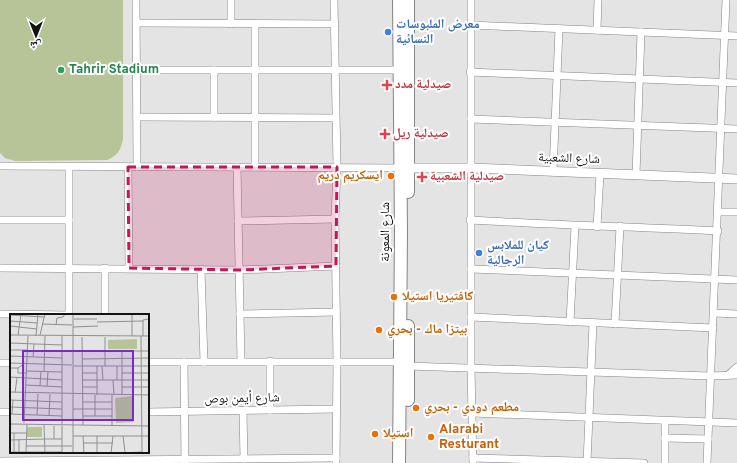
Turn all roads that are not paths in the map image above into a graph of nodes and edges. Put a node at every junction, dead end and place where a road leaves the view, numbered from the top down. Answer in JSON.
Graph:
{"nodes":[{"id":1,"x":136,"y":0,"type":"edge"},
{"id":2,"x":231,"y":0,"type":"edge"},
{"id":3,"x":334,"y":0,"type":"edge"},
{"id":4,"x":399,"y":0,"type":"edge"},
{"id":5,"x":408,"y":0,"type":"edge"},
{"id":6,"x":471,"y":0,"type":"edge"},
{"id":7,"x":598,"y":0,"type":"edge"},
{"id":8,"x":726,"y":0,"type":"edge"},
{"id":9,"x":137,"y":23,"type":"junction"},
{"id":10,"x":231,"y":24,"type":"junction"},
{"id":11,"x":255,"y":24,"type":"junction"},
{"id":12,"x":335,"y":24,"type":"junction"},
{"id":13,"x":470,"y":25,"type":"junction"},
{"id":14,"x":559,"y":28,"type":"junction"},
{"id":15,"x":597,"y":30,"type":"junction"},
{"id":16,"x":641,"y":32,"type":"junction"},
{"id":17,"x":724,"y":35,"type":"junction"},
{"id":18,"x":737,"y":36,"type":"edge"},
{"id":19,"x":137,"y":70,"type":"junction"},
{"id":20,"x":214,"y":70,"type":"junction"},
{"id":21,"x":255,"y":70,"type":"junction"},
{"id":22,"x":335,"y":70,"type":"junction"},
{"id":23,"x":400,"y":70,"type":"junction"},
{"id":24,"x":470,"y":72,"type":"junction"},
{"id":25,"x":558,"y":76,"type":"junction"},
{"id":26,"x":639,"y":79,"type":"junction"},
{"id":27,"x":723,"y":83,"type":"junction"},
{"id":28,"x":737,"y":83,"type":"edge"},
{"id":29,"x":137,"y":117,"type":"junction"},
{"id":30,"x":214,"y":117,"type":"junction"},
{"id":31,"x":255,"y":117,"type":"junction"},
{"id":32,"x":335,"y":118,"type":"junction"},
{"id":33,"x":471,"y":119,"type":"junction"},
{"id":34,"x":556,"y":122,"type":"junction"},
{"id":35,"x":637,"y":125,"type":"junction"},
{"id":36,"x":721,"y":128,"type":"junction"},
{"id":37,"x":737,"y":129,"type":"edge"},
{"id":38,"x":0,"y":166,"type":"edge"},
{"id":39,"x":69,"y":167,"type":"junction"},
{"id":40,"x":128,"y":167,"type":"junction"},
{"id":41,"x":137,"y":167,"type":"junction"},
{"id":42,"x":237,"y":167,"type":"junction"},
{"id":43,"x":255,"y":167,"type":"junction"},
{"id":44,"x":336,"y":167,"type":"junction"},
{"id":45,"x":404,"y":168,"type":"junction"},
{"id":46,"x":471,"y":168,"type":"junction"},
{"id":47,"x":553,"y":172,"type":"junction"},
{"id":48,"x":600,"y":174,"type":"junction"},
{"id":49,"x":636,"y":175,"type":"junction"},
{"id":50,"x":719,"y":179,"type":"junction"},
{"id":51,"x":737,"y":179,"type":"edge"},
{"id":52,"x":718,"y":212,"type":"junction"},
{"id":53,"x":737,"y":212,"type":"edge"},
{"id":54,"x":335,"y":219,"type":"junction"},
{"id":55,"x":0,"y":220,"type":"edge"},
{"id":56,"x":69,"y":220,"type":"junction"},
{"id":57,"x":470,"y":220,"type":"junction"},
{"id":58,"x":238,"y":221,"type":"junction"},
{"id":59,"x":575,"y":226,"type":"junction"},
{"id":60,"x":620,"y":226,"type":"junction"},
{"id":61,"x":597,"y":227,"type":"junction"},
{"id":62,"x":718,"y":231,"type":"junction"},
{"id":63,"x":336,"y":266,"type":"junction"},
{"id":64,"x":0,"y":268,"type":"edge"},
{"id":65,"x":69,"y":268,"type":"junction"},
{"id":66,"x":105,"y":268,"type":"junction"},
{"id":67,"x":128,"y":268,"type":"junction"},
{"id":68,"x":201,"y":269,"type":"junction"},
{"id":69,"x":238,"y":270,"type":"junction"},
{"id":70,"x":471,"y":270,"type":"junction"},
{"id":71,"x":572,"y":273,"type":"junction"},
{"id":72,"x":617,"y":276,"type":"junction"},
{"id":73,"x":737,"y":280,"type":"edge"},
{"id":74,"x":715,"y":281,"type":"junction"},
{"id":75,"x":336,"y":312,"type":"junction"},
{"id":76,"x":714,"y":313,"type":"junction"},
{"id":77,"x":0,"y":314,"type":"edge"},
{"id":78,"x":10,"y":314,"type":"edge"},
{"id":79,"x":69,"y":314,"type":"edge"},
{"id":80,"x":105,"y":314,"type":"edge"},
{"id":81,"x":240,"y":314,"type":"junction"},
{"id":82,"x":737,"y":314,"type":"edge"},
{"id":83,"x":472,"y":317,"type":"junction"},
{"id":84,"x":570,"y":322,"type":"junction"},
{"id":85,"x":593,"y":323,"type":"junction"},
{"id":86,"x":615,"y":324,"type":"junction"},
{"id":87,"x":713,"y":328,"type":"junction"},
{"id":88,"x":241,"y":361,"type":"junction"},
{"id":89,"x":270,"y":361,"type":"junction"},
{"id":90,"x":149,"y":362,"type":"edge"},
{"id":91,"x":184,"y":362,"type":"junction"},
{"id":92,"x":204,"y":362,"type":"junction"},
{"id":93,"x":337,"y":362,"type":"junction"},
{"id":94,"x":404,"y":364,"type":"junction"},
{"id":95,"x":737,"y":367,"type":"edge"},
{"id":96,"x":471,"y":368,"type":"junction"},
{"id":97,"x":590,"y":372,"type":"junction"},
{"id":98,"x":728,"y":374,"type":"junction"},
{"id":99,"x":737,"y":375,"type":"edge"},
{"id":100,"x":710,"y":376,"type":"junction"},
{"id":101,"x":336,"y":409,"type":"junction"},
{"id":102,"x":270,"y":410,"type":"junction"},
{"id":103,"x":243,"y":411,"type":"junction"},
{"id":104,"x":149,"y":412,"type":"edge"},
{"id":105,"x":185,"y":413,"type":"junction"},
{"id":106,"x":472,"y":413,"type":"junction"},
{"id":107,"x":589,"y":417,"type":"junction"},
{"id":108,"x":665,"y":421,"type":"junction"},
{"id":109,"x":708,"y":422,"type":"junction"},
{"id":110,"x":737,"y":423,"type":"edge"},
{"id":111,"x":665,"y":438,"type":"junction"},
{"id":112,"x":708,"y":439,"type":"junction"},
{"id":113,"x":71,"y":453,"type":"edge"},
{"id":114,"x":244,"y":459,"type":"junction"},
{"id":115,"x":71,"y":460,"type":"junction"},
{"id":116,"x":0,"y":461,"type":"edge"},
{"id":117,"x":185,"y":461,"type":"edge"},
{"id":118,"x":336,"y":461,"type":"edge"},
{"id":119,"x":473,"y":461,"type":"edge"},
{"id":120,"x":587,"y":462,"type":"edge"},
{"id":121,"x":399,"y":463,"type":"edge"},
{"id":122,"x":408,"y":463,"type":"edge"},
{"id":123,"x":644,"y":463,"type":"edge"},
{"id":124,"x":665,"y":463,"type":"edge"},
{"id":125,"x":707,"y":463,"type":"edge"}],
"edges":[{"from":1,"to":9,"type":"street"},
{"from":2,"to":10,"type":"street"},
{"from":3,"to":12,"type":"street"},
{"from":4,"to":23,"type":"highway","name":"شارع المعونة"},
{"from":5,"to":45,"type":"highway","name":"شارع المعونة"},
{"from":6,"to":13,"type":"street"},
{"from":7,"to":15,"type":"street"},
{"from":8,"to":17,"type":"street"},
{"from":9,"to":10,"type":"street"},
{"from":9,"to":19,"type":"street"},
{"from":10,"to":11,"type":"street"},
{"from":11,"to":12,"type":"street"},
{"from":11,"to":21,"type":"street"},
{"from":12,"to":22,"type":"street"},
{"from":13,"to":14,"type":"street"},
{"from":13,"to":24,"type":"street"},
{"from":14,"to":15,"type":"street"},
{"from":14,"to":25,"type":"street"},
{"from":15,"to":16,"type":"street"},
{"from":16,"to":17,"type":"street"},
{"from":16,"to":26,"type":"street"},
{"from":17,"to":18,"type":"street"},
{"from":17,"to":27,"type":"street"},
{"from":19,"to":20,"type":"street"},
{"from":19,"to":29,"type":"street"},
{"from":20,"to":21,"type":"street"},
{"from":20,"to":30,"type":"street"},
{"from":21,"to":22,"type":"street"},
{"from":21,"to":31,"type":"street"},
{"from":22,"to":23,"type":"street"},
{"from":22,"to":32,"type":"street"},
{"from":23,"to":45,"type":"highway","name":"شارع المعونة"},
{"from":24,"to":25,"type":"street"},
{"from":24,"to":33,"type":"street"},
{"from":25,"to":26,"type":"street"},
{"from":25,"to":34,"type":"street"},
{"from":26,"to":27,"type":"street"},
{"from":26,"to":35,"type":"street"},
{"from":27,"to":28,"type":"street"},
{"from":27,"to":36,"type":"street"},
{"from":29,"to":30,"type":"street"},
{"from":29,"to":41,"type":"street"},
{"from":30,"to":31,"type":"street"},
{"from":31,"to":32,"type":"street"},
{"from":31,"to":43,"type":"street"},
{"from":32,"to":44,"type":"street"},
{"from":33,"to":34,"type":"street"},
{"from":33,"to":46,"type":"street"},
{"from":34,"to":35,"type":"street"},
{"from":34,"to":47,"type":"street"},
{"from":35,"to":36,"type":"street"},
{"from":35,"to":49,"type":"street"},
{"from":36,"to":37,"type":"street"},
{"from":36,"to":50,"type":"street"},
{"from":38,"to":39,"type":"street"},
{"from":39,"to":40,"type":"street"},
{"from":39,"to":56,"type":"street"},
{"from":40,"to":41,"type":"street"},
{"from":40,"to":67,"type":"street"},
{"from":41,"to":42,"type":"street"},
{"from":42,"to":43,"type":"street"},
{"from":42,"to":58,"type":"street"},
{"from":43,"to":44,"type":"street"},
{"from":44,"to":45,"type":"street"},
{"from":44,"to":54,"type":"street"},
{"from":45,"to":46,"type":"street","name":"شارع الشعبية"},
{"from":45,"to":94,"type":"highway","name":"شارع المعونة"},
{"from":46,"to":47,"type":"street","name":"شارع الشعبية"},
{"from":46,"to":57,"type":"street"},
{"from":47,"to":48,"type":"street","name":"شارع الشعبية"},
{"from":48,"to":49,"type":"street","name":"شارع الشعبية"},
{"from":48,"to":61,"type":"street"},
{"from":49,"to":50,"type":"street","name":"شارع الشعبية"},
{"from":50,"to":51,"type":"street","name":"شارع الشعبية"},
{"from":50,"to":52,"type":"street"},
{"from":52,"to":53,"type":"street"},
{"from":52,"to":62,"type":"street"},
{"from":54,"to":58,"type":"street"},
{"from":54,"to":63,"type":"street"},
{"from":55,"to":56,"type":"street"},
{"from":56,"to":65,"type":"street"},
{"from":57,"to":59,"type":"street"},
{"from":57,"to":70,"type":"street"},
{"from":58,"to":69,"type":"street"},
{"from":59,"to":61,"type":"street"},
{"from":59,"to":71,"type":"street"},
{"from":60,"to":61,"type":"street"},
{"from":60,"to":62,"type":"street"},
{"from":60,"to":72,"type":"street"},
{"from":62,"to":74,"type":"street"},
{"from":63,"to":69,"type":"street"},
{"from":63,"to":75,"type":"street"},
{"from":64,"to":65,"type":"street"},
{"from":65,"to":66,"type":"street"},
{"from":65,"to":79,"type":"street"},
{"from":66,"to":67,"type":"street"},
{"from":66,"to":80,"type":"street"},
{"from":67,"to":68,"type":"street"},
{"from":68,"to":69,"type":"street"},
{"from":68,"to":92,"type":"street"},
{"from":69,"to":81,"type":"street"},
{"from":70,"to":71,"type":"street"},
{"from":70,"to":83,"type":"street"},
{"from":71,"to":72,"type":"street"},
{"from":71,"to":84,"type":"street"},
{"from":72,"to":74,"type":"street"},
{"from":72,"to":86,"type":"street"},
{"from":73,"to":74,"type":"street"},
{"from":74,"to":76,"type":"street"},
{"from":75,"to":81,"type":"street"},
{"from":75,"to":93,"type":"street"},
{"from":76,"to":82,"type":"street"},
{"from":76,"to":87,"type":"street"},
{"from":77,"to":78,"type":"street"},
{"from":81,"to":88,"type":"street"},
{"from":83,"to":84,"type":"street"},
{"from":83,"to":96,"type":"street"},
{"from":84,"to":85,"type":"street"},
{"from":85,"to":86,"type":"street"},
{"from":85,"to":97,"type":"street"},
{"from":86,"to":87,"type":"street"},
{"from":87,"to":100,"type":"street"},
{"from":88,"to":89,"type":"street"},
{"from":88,"to":92,"type":"street"},
{"from":89,"to":93,"type":"street"},
{"from":89,"to":102,"type":"street"},
{"from":90,"to":91,"type":"street"},
{"from":91,"to":92,"type":"street"},
{"from":91,"to":105,"type":"street"},
{"from":93,"to":94,"type":"street"},
{"from":93,"to":101,"type":"street"},
{"from":94,"to":96,"type":"street"},
{"from":94,"to":121,"type":"highway","name":"شارع المعونة"},
{"from":94,"to":122,"type":"highway","name":"شارع المعونة"},
{"from":95,"to":98,"type":"street"},
{"from":96,"to":97,"type":"street"},
{"from":96,"to":106,"type":"street"},
{"from":97,"to":100,"type":"street"},
{"from":97,"to":107,"type":"street"},
{"from":98,"to":99,"type":"street"},
{"from":98,"to":100,"type":"street"},
{"from":100,"to":109,"type":"street"},
{"from":101,"to":102,"type":"street","name":"شارع أيمن بوص"},
{"from":101,"to":118,"type":"street"},
{"from":102,"to":103,"type":"street","name":"شارع أيمن بوص"},
{"from":103,"to":105,"type":"street","name":"شارع أيمن بوص"},
{"from":103,"to":114,"type":"street"},
{"from":104,"to":105,"type":"street","name":"شارع أيمن بوص"},
{"from":105,"to":117,"type":"street"},
{"from":106,"to":107,"type":"street"},
{"from":106,"to":119,"type":"street"},
{"from":107,"to":108,"type":"street"},
{"from":107,"to":120,"type":"street"},
{"from":108,"to":109,"type":"street"},
{"from":108,"to":111,"type":"street"},
{"from":109,"to":110,"type":"street"},
{"from":109,"to":112,"type":"street"},
{"from":111,"to":112,"type":"street"},
{"from":111,"to":124,"type":"street"},
{"from":112,"to":125,"type":"street"},
{"from":113,"to":115,"type":"street"},
{"from":114,"to":117,"type":"street"},
{"from":114,"to":118,"type":"street"},
{"from":115,"to":116,"type":"street"},
{"from":115,"to":117,"type":"street"},
{"from":119,"to":120,"type":"street"},
{"from":120,"to":123,"type":"street"}]}
